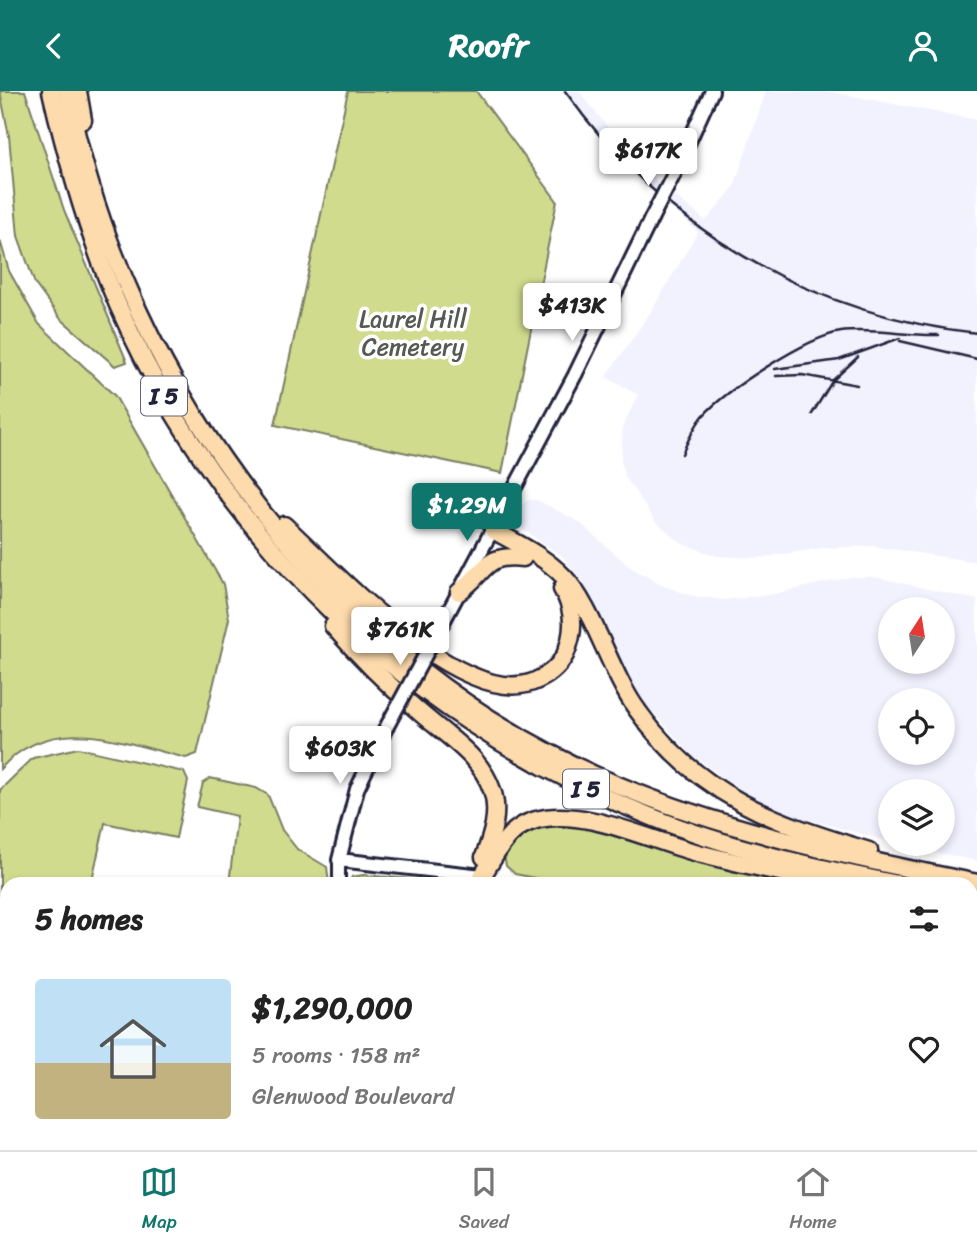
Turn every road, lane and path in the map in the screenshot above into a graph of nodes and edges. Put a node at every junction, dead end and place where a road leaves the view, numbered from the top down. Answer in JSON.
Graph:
{"nodes":[{"id":1,"x":39,"y":91,"type":"edge"},
{"id":2,"x":51,"y":91,"type":"edge"},
{"id":3,"x":67,"y":91,"type":"edge"},
{"id":4,"x":78,"y":91,"type":"edge"},
{"id":5,"x":712,"y":91,"type":"edge"},
{"id":6,"x":66,"y":157,"type":"junction"},
{"id":7,"x":88,"y":171,"type":"junction"},
{"id":8,"x":243,"y":488,"type":"junction"},
{"id":9,"x":491,"y":535,"type":"junction"},
{"id":10,"x":523,"y":558,"type":"junction"},
{"id":11,"x":459,"y":592,"type":"junction"},
{"id":12,"x":320,"y":602,"type":"junction"},
{"id":13,"x":339,"y":860,"type":"junction"},
{"id":14,"x":482,"y":876,"type":"junction"},
{"id":15,"x":339,"y":877,"type":"edge"},
{"id":16,"x":808,"y":877,"type":"edge"},
{"id":17,"x":868,"y":877,"type":"edge"},
{"id":18,"x":950,"y":877,"type":"edge"},
{"id":19,"x":957,"y":877,"type":"edge"}],
"edges":[{"from":1,"to":6,"type":"highway"},
{"from":2,"to":6,"type":"highway","number":"I 5"},
{"from":3,"to":7,"type":"highway","number":"I 5"},
{"from":4,"to":7,"type":"highway"},
{"from":5,"to":9,"type":"main road","bridge":true},
{"from":6,"to":12,"type":"highway","number":"I 5"},
{"from":7,"to":8,"type":"highway","number":"I 5"},
{"from":8,"to":10,"type":"highway"},
{"from":8,"to":18,"type":"highway","number":"I 5"},
{"from":9,"to":10,"type":"highway"},
{"from":9,"to":11,"type":"main road"},
{"from":9,"to":19,"type":"highway"},
{"from":10,"to":11,"type":"highway"},
{"from":11,"to":13,"type":"main road","bridge":true},
{"from":12,"to":14,"type":"highway"},
{"from":12,"to":17,"type":"highway","number":"I 5"},
{"from":13,"to":14,"type":"main road"},
{"from":13,"to":15,"type":"street"},
{"from":14,"to":16,"type":"highway"}]}
